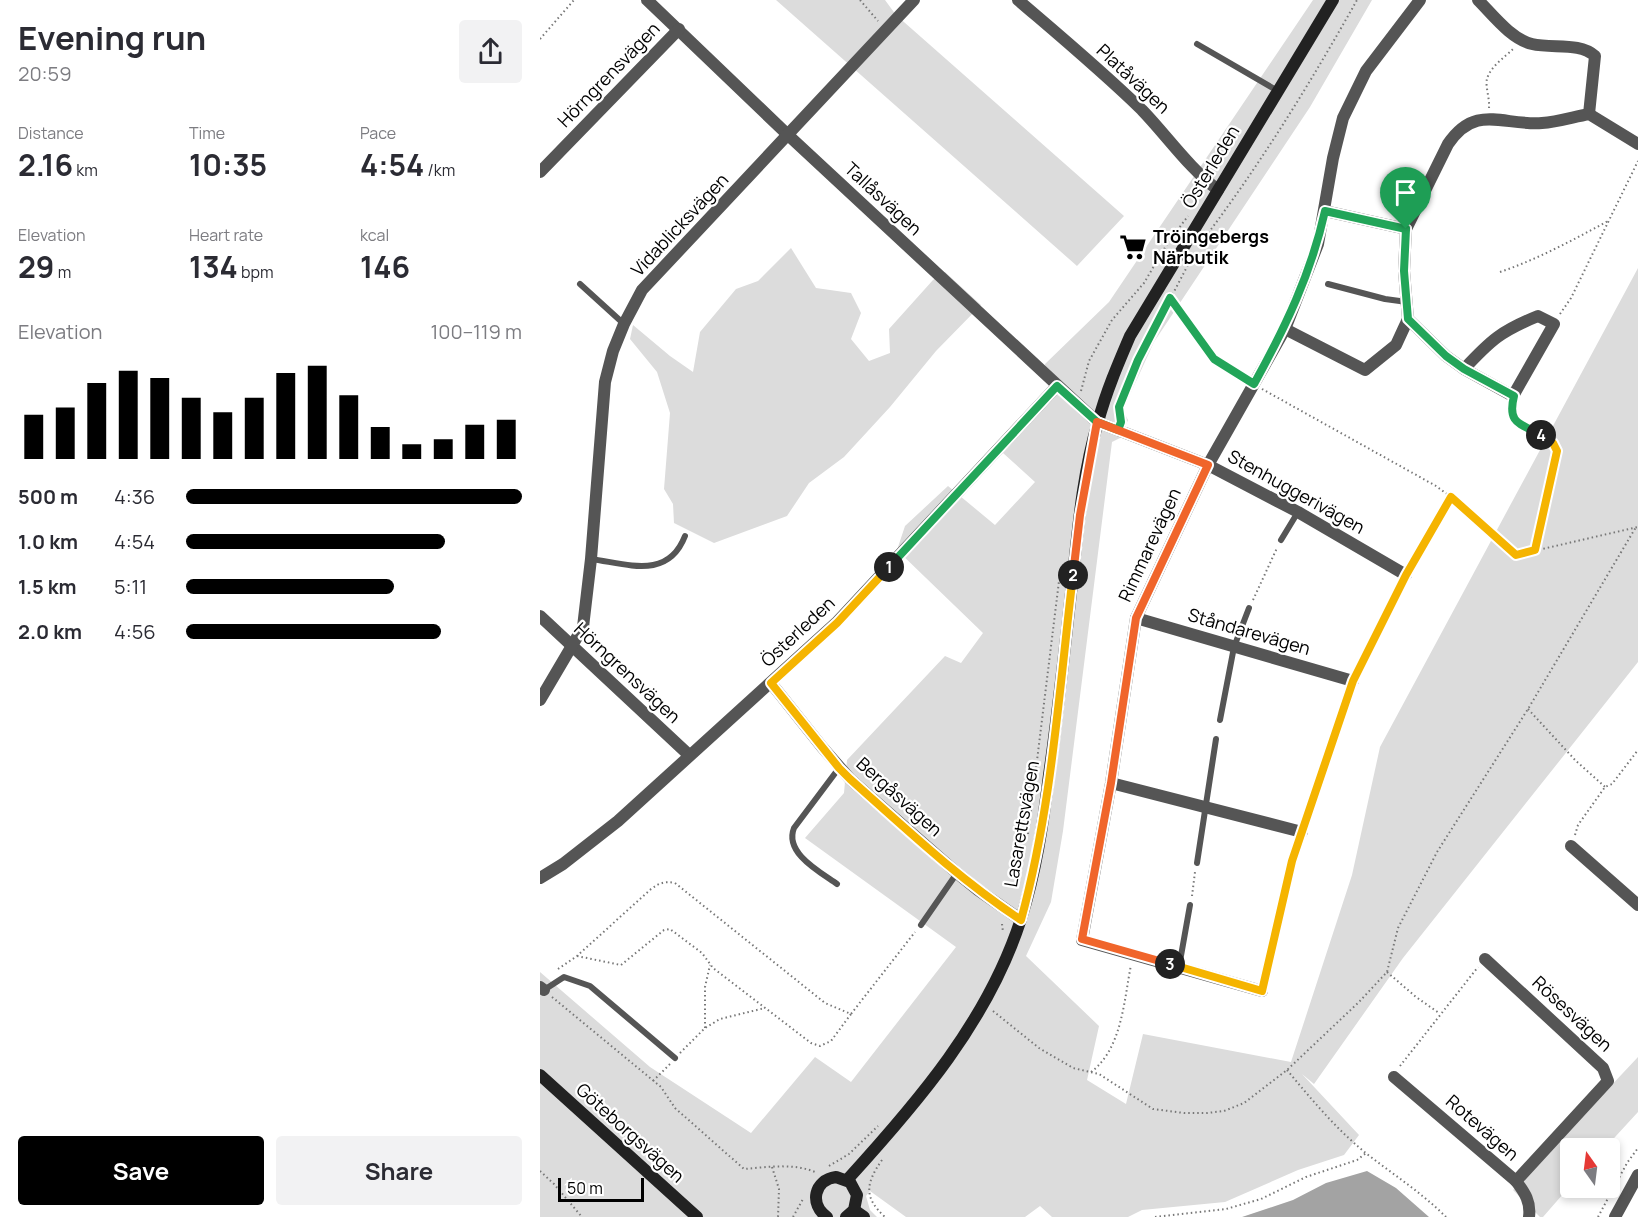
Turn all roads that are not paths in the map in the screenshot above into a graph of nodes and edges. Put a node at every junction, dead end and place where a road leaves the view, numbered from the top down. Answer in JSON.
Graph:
{"nodes":[{"id":1,"x":647,"y":0,"type":"edge"},
{"id":2,"x":914,"y":0,"type":"edge"},
{"id":3,"x":1018,"y":0,"type":"edge"},
{"id":4,"x":1333,"y":0,"type":"edge"},
{"id":5,"x":1420,"y":0,"type":"edge"},
{"id":6,"x":1478,"y":0,"type":"edge"},
{"id":7,"x":679,"y":29,"type":"junction"},
{"id":8,"x":1197,"y":44,"type":"dead end"},
{"id":9,"x":1279,"y":91,"type":"junction"},
{"id":10,"x":1588,"y":114,"type":"junction"},
{"id":11,"x":788,"y":135,"type":"junction"},
{"id":12,"x":1638,"y":144,"type":"edge"},
{"id":13,"x":540,"y":172,"type":"edge"},
{"id":14,"x":1218,"y":190,"type":"junction"},
{"id":15,"x":1325,"y":211,"type":"junction"},
{"id":16,"x":1406,"y":229,"type":"junction"},
{"id":17,"x":580,"y":284,"type":"dead end"},
{"id":18,"x":1328,"y":284,"type":"dead end"},
{"id":19,"x":1407,"y":302,"type":"junction"},
{"id":20,"x":1408,"y":319,"type":"junction"},
{"id":21,"x":624,"y":324,"type":"junction"},
{"id":22,"x":1285,"y":329,"type":"junction"},
{"id":23,"x":1464,"y":369,"type":"junction"},
{"id":24,"x":1057,"y":386,"type":"junction"},
{"id":25,"x":1097,"y":422,"type":"junction"},
{"id":26,"x":1208,"y":465,"type":"junction"},
{"id":27,"x":1298,"y":512,"type":"junction"},
{"id":28,"x":685,"y":536,"type":"dead end"},
{"id":29,"x":1281,"y":540,"type":"road end"},
{"id":30,"x":591,"y":560,"type":"junction"},
{"id":31,"x":1406,"y":575,"type":"road end"},
{"id":32,"x":1249,"y":608,"type":"road end"},
{"id":33,"x":540,"y":616,"type":"edge"},
{"id":34,"x":1136,"y":618,"type":"junction"},
{"id":35,"x":570,"y":646,"type":"junction"},
{"id":36,"x":1234,"y":647,"type":"junction"},
{"id":37,"x":1353,"y":681,"type":"road end"},
{"id":38,"x":771,"y":683,"type":"junction"},
{"id":39,"x":540,"y":700,"type":"edge"},
{"id":40,"x":1220,"y":720,"type":"dead end"},
{"id":41,"x":1216,"y":740,"type":"dead end"},
{"id":42,"x":689,"y":755,"type":"junction"},
{"id":43,"x":839,"y":768,"type":"junction"},
{"id":44,"x":1111,"y":783,"type":"junction"},
{"id":45,"x":1206,"y":807,"type":"junction"},
{"id":46,"x":1302,"y":832,"type":"road end"},
{"id":47,"x":1571,"y":846,"type":"road end"},
{"id":48,"x":1197,"y":863,"type":"road end"},
{"id":49,"x":957,"y":873,"type":"junction"},
{"id":50,"x":540,"y":878,"type":"edge"},
{"id":51,"x":837,"y":884,"type":"dead end"},
{"id":52,"x":1190,"y":905,"type":"road end"},
{"id":53,"x":1638,"y":905,"type":"edge"},
{"id":54,"x":1021,"y":920,"type":"junction"},
{"id":55,"x":921,"y":925,"type":"road end"},
{"id":56,"x":1485,"y":959,"type":"road end"},
{"id":57,"x":1179,"y":967,"type":"junction"},
{"id":58,"x":542,"y":989,"type":"edge"},
{"id":59,"x":1262,"y":991,"type":"road end"},
{"id":60,"x":675,"y":1058,"type":"dead end"},
{"id":61,"x":540,"y":1075,"type":"edge"},
{"id":62,"x":1394,"y":1077,"type":"road end"},
{"id":63,"x":1638,"y":1175,"type":"edge"},
{"id":64,"x":847,"y":1180,"type":"junction"},
{"id":65,"x":1516,"y":1181,"type":"junction"},
{"id":66,"x":819,"y":1215,"type":"edge"},
{"id":67,"x":855,"y":1215,"type":"edge"},
{"id":68,"x":1621,"y":1215,"type":"edge"},
{"id":69,"x":697,"y":1217,"type":"edge"},
{"id":70,"x":1529,"y":1217,"type":"edge"}],
"edges":[{"from":1,"to":7,"type":"street","name":"Tallåsvägen"},
{"from":2,"to":11,"type":"street","name":"Vidablicksvägen"},
{"from":3,"to":14,"type":"street","name":"Platåvägen"},
{"from":4,"to":9,"type":"street","name":"Österleden"},
{"from":5,"to":15,"type":"street","name":"Rimmarevägen"},
{"from":6,"to":10,"type":"street"},
{"from":7,"to":11,"type":"street","name":"Tallåsvägen"},
{"from":7,"to":13,"type":"street","name":"Hörngrensvägen"},
{"from":8,"to":9,"type":"lane"},
{"from":9,"to":14,"type":"street","name":"Österleden"},
{"from":10,"to":12,"type":"street"},
{"from":10,"to":16,"type":"street"},
{"from":11,"to":21,"type":"street","name":"Vidablicksvägen"},
{"from":11,"to":24,"type":"street","name":"Tallåsvägen"},
{"from":14,"to":25,"type":"street","name":"Österleden"},
{"from":15,"to":16,"type":"street"},
{"from":15,"to":22,"type":"street","name":"Rimmarevägen"},
{"from":16,"to":19,"type":"street"},
{"from":17,"to":21,"type":"lane"},
{"from":18,"to":19,"type":"lane"},
{"from":19,"to":20,"type":"street"},
{"from":20,"to":22,"type":"street"},
{"from":20,"to":23,"type":"street"},
{"from":21,"to":30,"type":"street","name":"Vidablicksvägen"},
{"from":22,"to":26,"type":"street","name":"Rimmarevägen"},
{"from":23,"to":23,"type":"street"},
{"from":24,"to":25,"type":"street","name":"Tallåsvägen"},
{"from":24,"to":38,"type":"street","name":"Österleden"},
{"from":25,"to":26,"type":"street","name":"Stenhuggerivägen"},
{"from":25,"to":54,"type":"street","name":"Lasarettsvägen"},
{"from":26,"to":27,"type":"street","name":"Stenhuggerivägen"},
{"from":26,"to":34,"type":"street","name":"Rimmarevägen"},
{"from":27,"to":29,"type":"lane"},
{"from":27,"to":31,"type":"street","name":"Stenhuggerivägen"},
{"from":28,"to":30,"type":"lane"},
{"from":30,"to":35,"type":"street","name":"Vidablicksvägen"},
{"from":32,"to":36,"type":"lane"},
{"from":33,"to":35,"type":"street","name":"Hörngrensvägen"},
{"from":34,"to":36,"type":"street","name":"Ståndarevägen"},
{"from":34,"to":44,"type":"street","name":"Rimmarevägen"},
{"from":35,"to":39,"type":"street","name":"Vidablicksvägen"},
{"from":35,"to":42,"type":"street","name":"Hörngrensvägen"},
{"from":36,"to":37,"type":"street","name":"Ståndarevägen"},
{"from":36,"to":40,"type":"lane"},
{"from":38,"to":42,"type":"street","name":"Österleden"},
{"from":38,"to":43,"type":"street","name":"Bergåsvägen"},
{"from":41,"to":45,"type":"lane"},
{"from":42,"to":50,"type":"street","name":"Österleden"},
{"from":43,"to":49,"type":"street","name":"Bergåsvägen"},
{"from":43,"to":51,"type":"lane"},
{"from":44,"to":45,"type":"street"},
{"from":44,"to":57,"type":"street","name":"Rimmarevägen"},
{"from":45,"to":46,"type":"street"},
{"from":45,"to":48,"type":"lane"},
{"from":47,"to":53,"type":"street"},
{"from":49,"to":54,"type":"street","name":"Bergåsvägen"},
{"from":49,"to":55,"type":"lane"},
{"from":52,"to":57,"type":"lane"},
{"from":54,"to":64,"type":"street","name":"Lasarettsvägen"},
{"from":56,"to":65,"type":"street","name":"Rösesvägen"},
{"from":57,"to":59,"type":"street"},
{"from":58,"to":60,"type":"lane"},
{"from":61,"to":69,"type":"street","name":"Göteborgsvägen"},
{"from":62,"to":65,"type":"street","name":"Rotevägen"},
{"from":63,"to":68,"type":"street"},
{"from":64,"to":66,"type":"street"},
{"from":64,"to":67,"type":"street"},
{"from":65,"to":70,"type":"street","name":"Rotevägen"}]}
